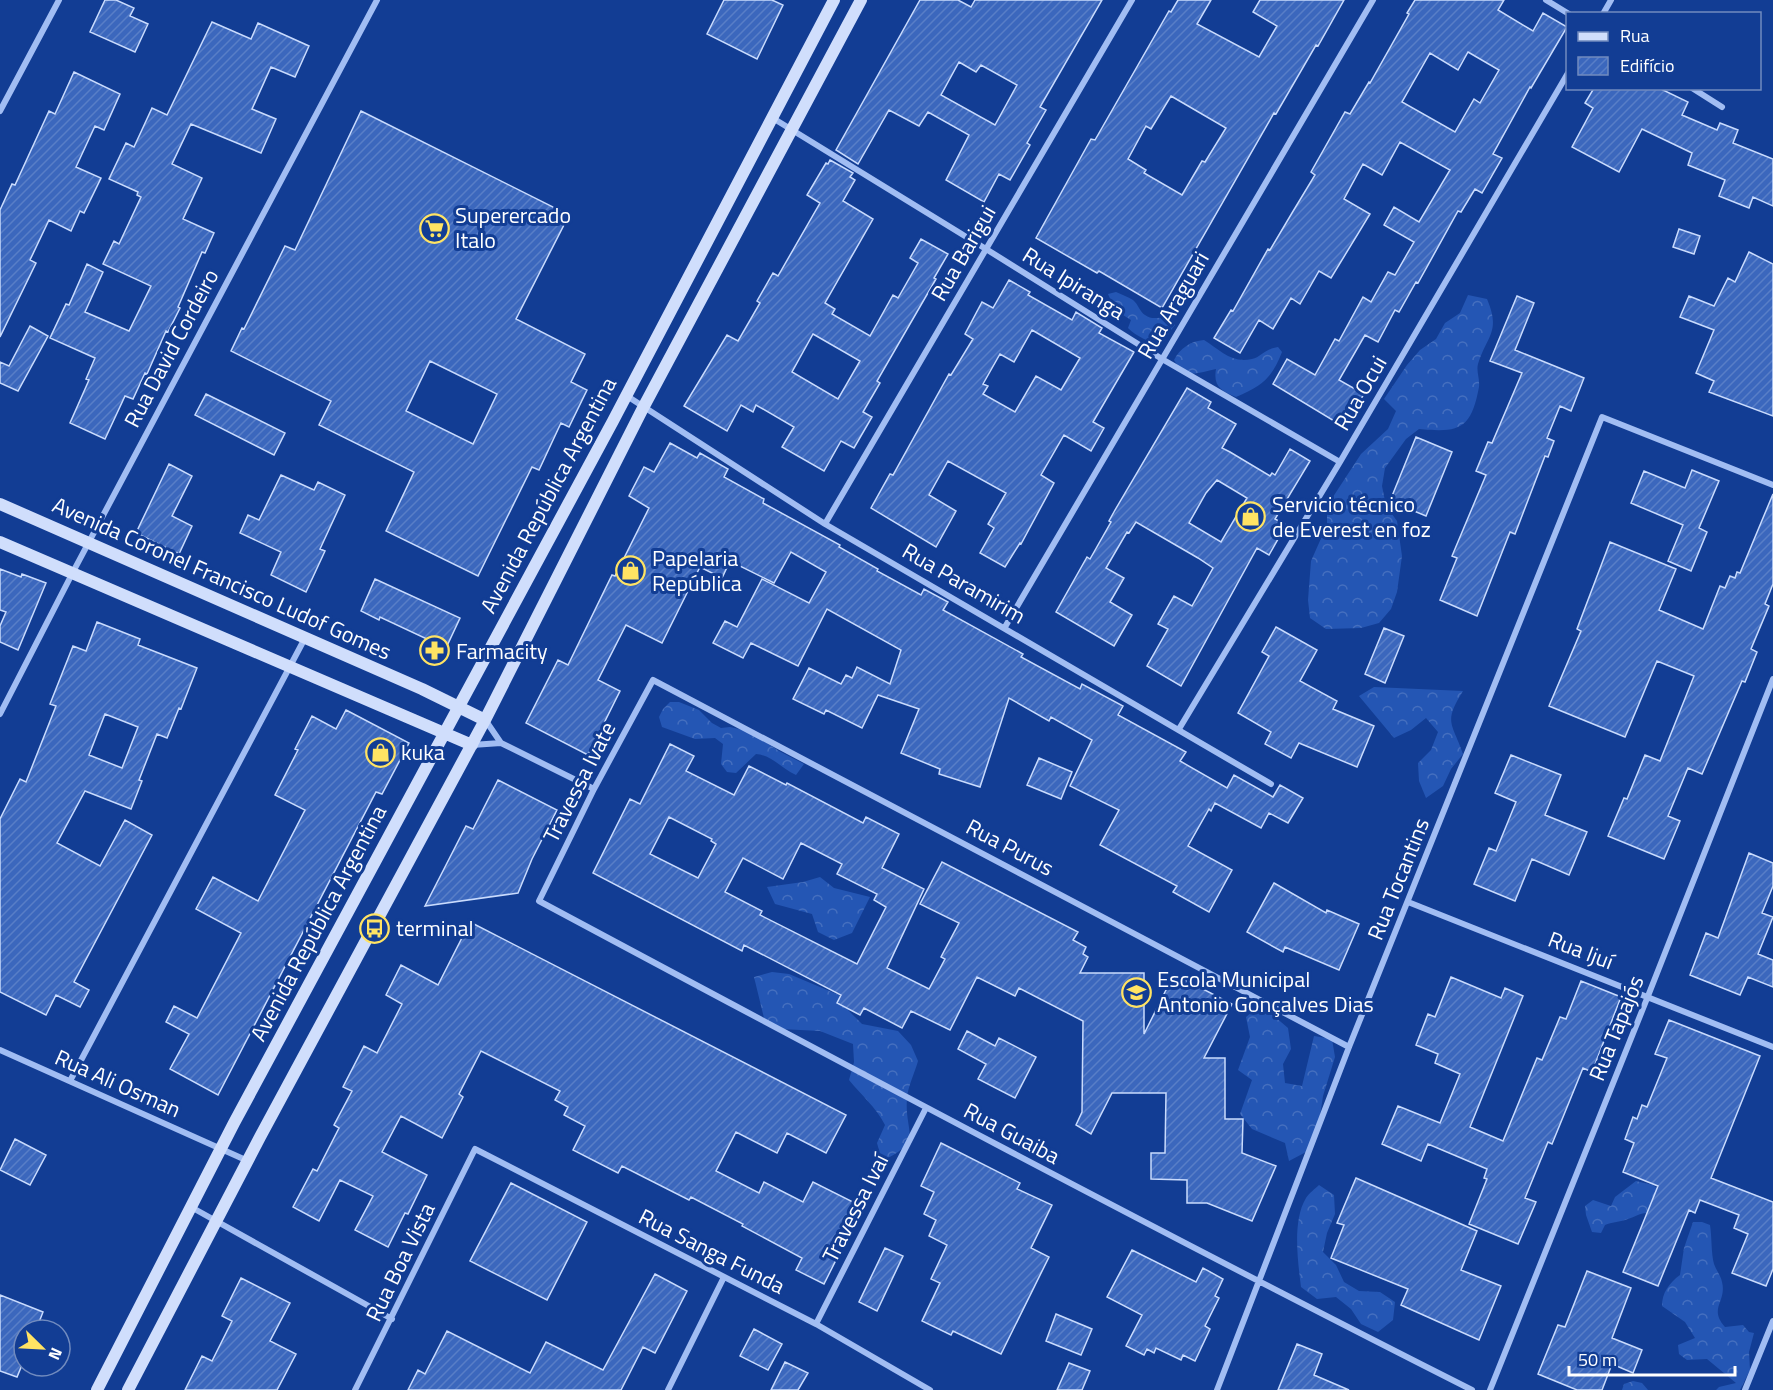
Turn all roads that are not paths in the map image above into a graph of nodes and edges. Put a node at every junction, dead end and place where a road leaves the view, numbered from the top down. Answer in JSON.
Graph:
{"nodes":[{"id":1,"x":59,"y":0,"type":"edge"},
{"id":2,"x":377,"y":0,"type":"edge"},
{"id":3,"x":834,"y":0,"type":"edge"},
{"id":4,"x":861,"y":0,"type":"edge"},
{"id":5,"x":1132,"y":0,"type":"edge"},
{"id":6,"x":1372,"y":0,"type":"edge"},
{"id":7,"x":1546,"y":0,"type":"edge"},
{"id":8,"x":1566,"y":12,"type":"edge"},
{"id":9,"x":1566,"y":76,"type":"edge"},
{"id":10,"x":1695,"y":90,"type":"edge"},
{"id":11,"x":1722,"y":107,"type":"dead end"},
{"id":12,"x":0,"y":111,"type":"edge"},
{"id":13,"x":771,"y":117,"type":"junction"},
{"id":14,"x":791,"y":129,"type":"junction"},
{"id":15,"x":986,"y":249,"type":"junction"},
{"id":16,"x":1162,"y":359,"type":"junction"},
{"id":17,"x":625,"y":395,"type":"junction"},
{"id":18,"x":643,"y":408,"type":"junction"},
{"id":19,"x":1340,"y":462,"type":"junction"},
{"id":20,"x":1773,"y":485,"type":"edge"},
{"id":21,"x":0,"y":504,"type":"edge"},
{"id":22,"x":825,"y":524,"type":"junction"},
{"id":23,"x":0,"y":542,"type":"edge"},
{"id":24,"x":88,"y":543,"type":"junction"},
{"id":25,"x":73,"y":572,"type":"junction"},
{"id":26,"x":1005,"y":627,"type":"junction"},
{"id":27,"x":305,"y":638,"type":"junction"},
{"id":28,"x":290,"y":666,"type":"junction"},
{"id":29,"x":1773,"y":679,"type":"edge"},
{"id":30,"x":653,"y":680,"type":"joint"},
{"id":31,"x":459,"y":706,"type":"junction"},
{"id":32,"x":0,"y":714,"type":"edge"},
{"id":33,"x":485,"y":720,"type":"junction"},
{"id":34,"x":1179,"y":729,"type":"junction"},
{"id":35,"x":445,"y":734,"type":"junction"},
{"id":36,"x":501,"y":743,"type":"junction"},
{"id":37,"x":472,"y":745,"type":"junction"},
{"id":38,"x":1271,"y":784,"type":"dead end"},
{"id":39,"x":594,"y":789,"type":"junction"},
{"id":40,"x":539,"y":901,"type":"joint"},
{"id":41,"x":1408,"y":902,"type":"junction"},
{"id":42,"x":1648,"y":996,"type":"junction"},
{"id":43,"x":1349,"y":1047,"type":"junction"},
{"id":44,"x":1773,"y":1047,"type":"edge"},
{"id":45,"x":0,"y":1050,"type":"edge"},
{"id":46,"x":70,"y":1081,"type":"junction"},
{"id":47,"x":926,"y":1108,"type":"junction"},
{"id":48,"x":221,"y":1148,"type":"junction"},
{"id":49,"x":475,"y":1149,"type":"joint"},
{"id":50,"x":248,"y":1161,"type":"junction"},
{"id":51,"x":191,"y":1207,"type":"junction"},
{"id":52,"x":215,"y":1221,"type":"junction"},
{"id":53,"x":724,"y":1277,"type":"junction"},
{"id":54,"x":1259,"y":1282,"type":"junction"},
{"id":55,"x":392,"y":1318,"type":"junction"},
{"id":56,"x":1773,"y":1321,"type":"edge"},
{"id":57,"x":816,"y":1324,"type":"junction"},
{"id":58,"x":97,"y":1390,"type":"edge"},
{"id":59,"x":128,"y":1390,"type":"edge"},
{"id":60,"x":355,"y":1390,"type":"edge"},
{"id":61,"x":668,"y":1390,"type":"edge"},
{"id":62,"x":930,"y":1390,"type":"edge"},
{"id":63,"x":1217,"y":1390,"type":"edge"},
{"id":64,"x":1472,"y":1390,"type":"edge"},
{"id":65,"x":1490,"y":1390,"type":"edge"},
{"id":66,"x":1745,"y":1390,"type":"edge"}],
"edges":[{"from":1,"to":12,"type":"street"},
{"from":2,"to":24,"type":"street","name":"Rua David Cordeiro"},
{"from":3,"to":13,"type":"main road","name":"Avenida República Argentina"},
{"from":4,"to":14,"type":"main road","name":"Avenida República Argentina"},
{"from":5,"to":15,"type":"street","name":"Rua Barigui"},
{"from":6,"to":16,"type":"street","name":"Rua Araguari"},
{"from":7,"to":8,"type":"street"},
{"from":9,"to":19,"type":"street","name":"Rua Ocui"},
{"from":10,"to":11,"type":"street"},
{"from":13,"to":14,"type":"street","name":"Rua Ipiranga"},
{"from":13,"to":17,"type":"main road","name":"Avenida República Argentina"},
{"from":14,"to":15,"type":"street","name":"Rua Ipiranga"},
{"from":14,"to":18,"type":"main road","name":"Avenida República Argentina"},
{"from":15,"to":16,"type":"street","name":"Rua Ipiranga"},
{"from":15,"to":22,"type":"street","name":"Rua Barigui"},
{"from":16,"to":19,"type":"street","name":"Rua Ipiranga"},
{"from":16,"to":26,"type":"street","name":"Rua Araguari"},
{"from":17,"to":18,"type":"street","name":"Rua Paramirim"},
{"from":17,"to":31,"type":"main road","name":"Avenida República Argentina"},
{"from":18,"to":22,"type":"street","name":"Rua Paramirim"},
{"from":18,"to":33,"type":"main road","name":"Avenida República Argentina"},
{"from":19,"to":34,"type":"street","name":"Rua Ocui"},
{"from":20,"to":41,"type":"street","name":"Rua Tocantins"},
{"from":21,"to":24,"type":"main road","name":"Avenida Coronel Francisco Ludof Gomes"},
{"from":22,"to":26,"type":"street","name":"Rua Paramirim"},
{"from":23,"to":25,"type":"main road"},
{"from":24,"to":25,"type":"street","name":"Rua David Cordeiro"},
{"from":24,"to":27,"type":"main road","name":"Avenida Coronel Francisco Ludof Gomes"},
{"from":25,"to":28,"type":"main road"},
{"from":25,"to":32,"type":"street","name":"Rua David Cordeiro"},
{"from":26,"to":34,"type":"street","name":"Rua Paramirim"},
{"from":27,"to":28,"type":"street"},
{"from":27,"to":31,"type":"main road","name":"Avenida Coronel Francisco Ludof Gomes"},
{"from":28,"to":35,"type":"main road"},
{"from":28,"to":46,"type":"street"},
{"from":29,"to":42,"type":"street","name":"Rua Tapajós"},
{"from":30,"to":39,"type":"street","name":"Travessa Ivate"},
{"from":30,"to":43,"type":"street","name":"Rua Purus"},
{"from":31,"to":33,"type":"main road","name":"Avenida Coronel Francisco Ludof Gomes"},
{"from":31,"to":35,"type":"main road","name":"Avenida República Argentina"},
{"from":33,"to":36,"type":"street"},
{"from":33,"to":37,"type":"main road","name":"Avenida República Argentina"},
{"from":34,"to":38,"type":"street","name":"Rua Paramirim"},
{"from":35,"to":37,"type":"main road"},
{"from":35,"to":48,"type":"main road","name":"Avenida República Argentina"},
{"from":36,"to":37,"type":"street"},
{"from":36,"to":39,"type":"street"},
{"from":37,"to":50,"type":"main road","name":"Avenida República Argentina"},
{"from":39,"to":40,"type":"street","name":"Travessa Ivate"},
{"from":40,"to":47,"type":"street","name":"Rua Guaiba"},
{"from":41,"to":42,"type":"street","name":"Rua Ijuí"},
{"from":41,"to":43,"type":"street","name":"Rua Tocantins"},
{"from":42,"to":44,"type":"street","name":"Rua Ijuí"},
{"from":42,"to":65,"type":"street","name":"Rua Tapajós"},
{"from":43,"to":54,"type":"street","name":"Rua Tocantins"},
{"from":45,"to":46,"type":"street","name":"Rua Ali Osman"},
{"from":46,"to":48,"type":"street","name":"Rua Ali Osman"},
{"from":47,"to":54,"type":"street","name":"Rua Guaiba"},
{"from":47,"to":57,"type":"street","name":"Travessa Ivaí"},
{"from":48,"to":50,"type":"street","name":"Rua Ali Osman"},
{"from":48,"to":51,"type":"main road","name":"Avenida República Argentina"},
{"from":49,"to":53,"type":"street","name":"Rua Sanga Funda"},
{"from":49,"to":55,"type":"street","name":"Rua Boa Vista"},
{"from":50,"to":52,"type":"main road","name":"Avenida República Argentina"},
{"from":51,"to":52,"type":"street"},
{"from":51,"to":58,"type":"main road","name":"Avenida República Argentina"},
{"from":52,"to":55,"type":"street"},
{"from":52,"to":59,"type":"main road","name":"Avenida República Argentina"},
{"from":53,"to":57,"type":"street","name":"Rua Sanga Funda"},
{"from":53,"to":61,"type":"street"},
{"from":54,"to":63,"type":"street","name":"Rua Tocantins"},
{"from":54,"to":64,"type":"street","name":"Rua Guaiba"},
{"from":55,"to":60,"type":"street","name":"Rua Boa Vista"},
{"from":56,"to":66,"type":"street"},
{"from":57,"to":62,"type":"street","name":"Rua Sanga Funda"}]}
